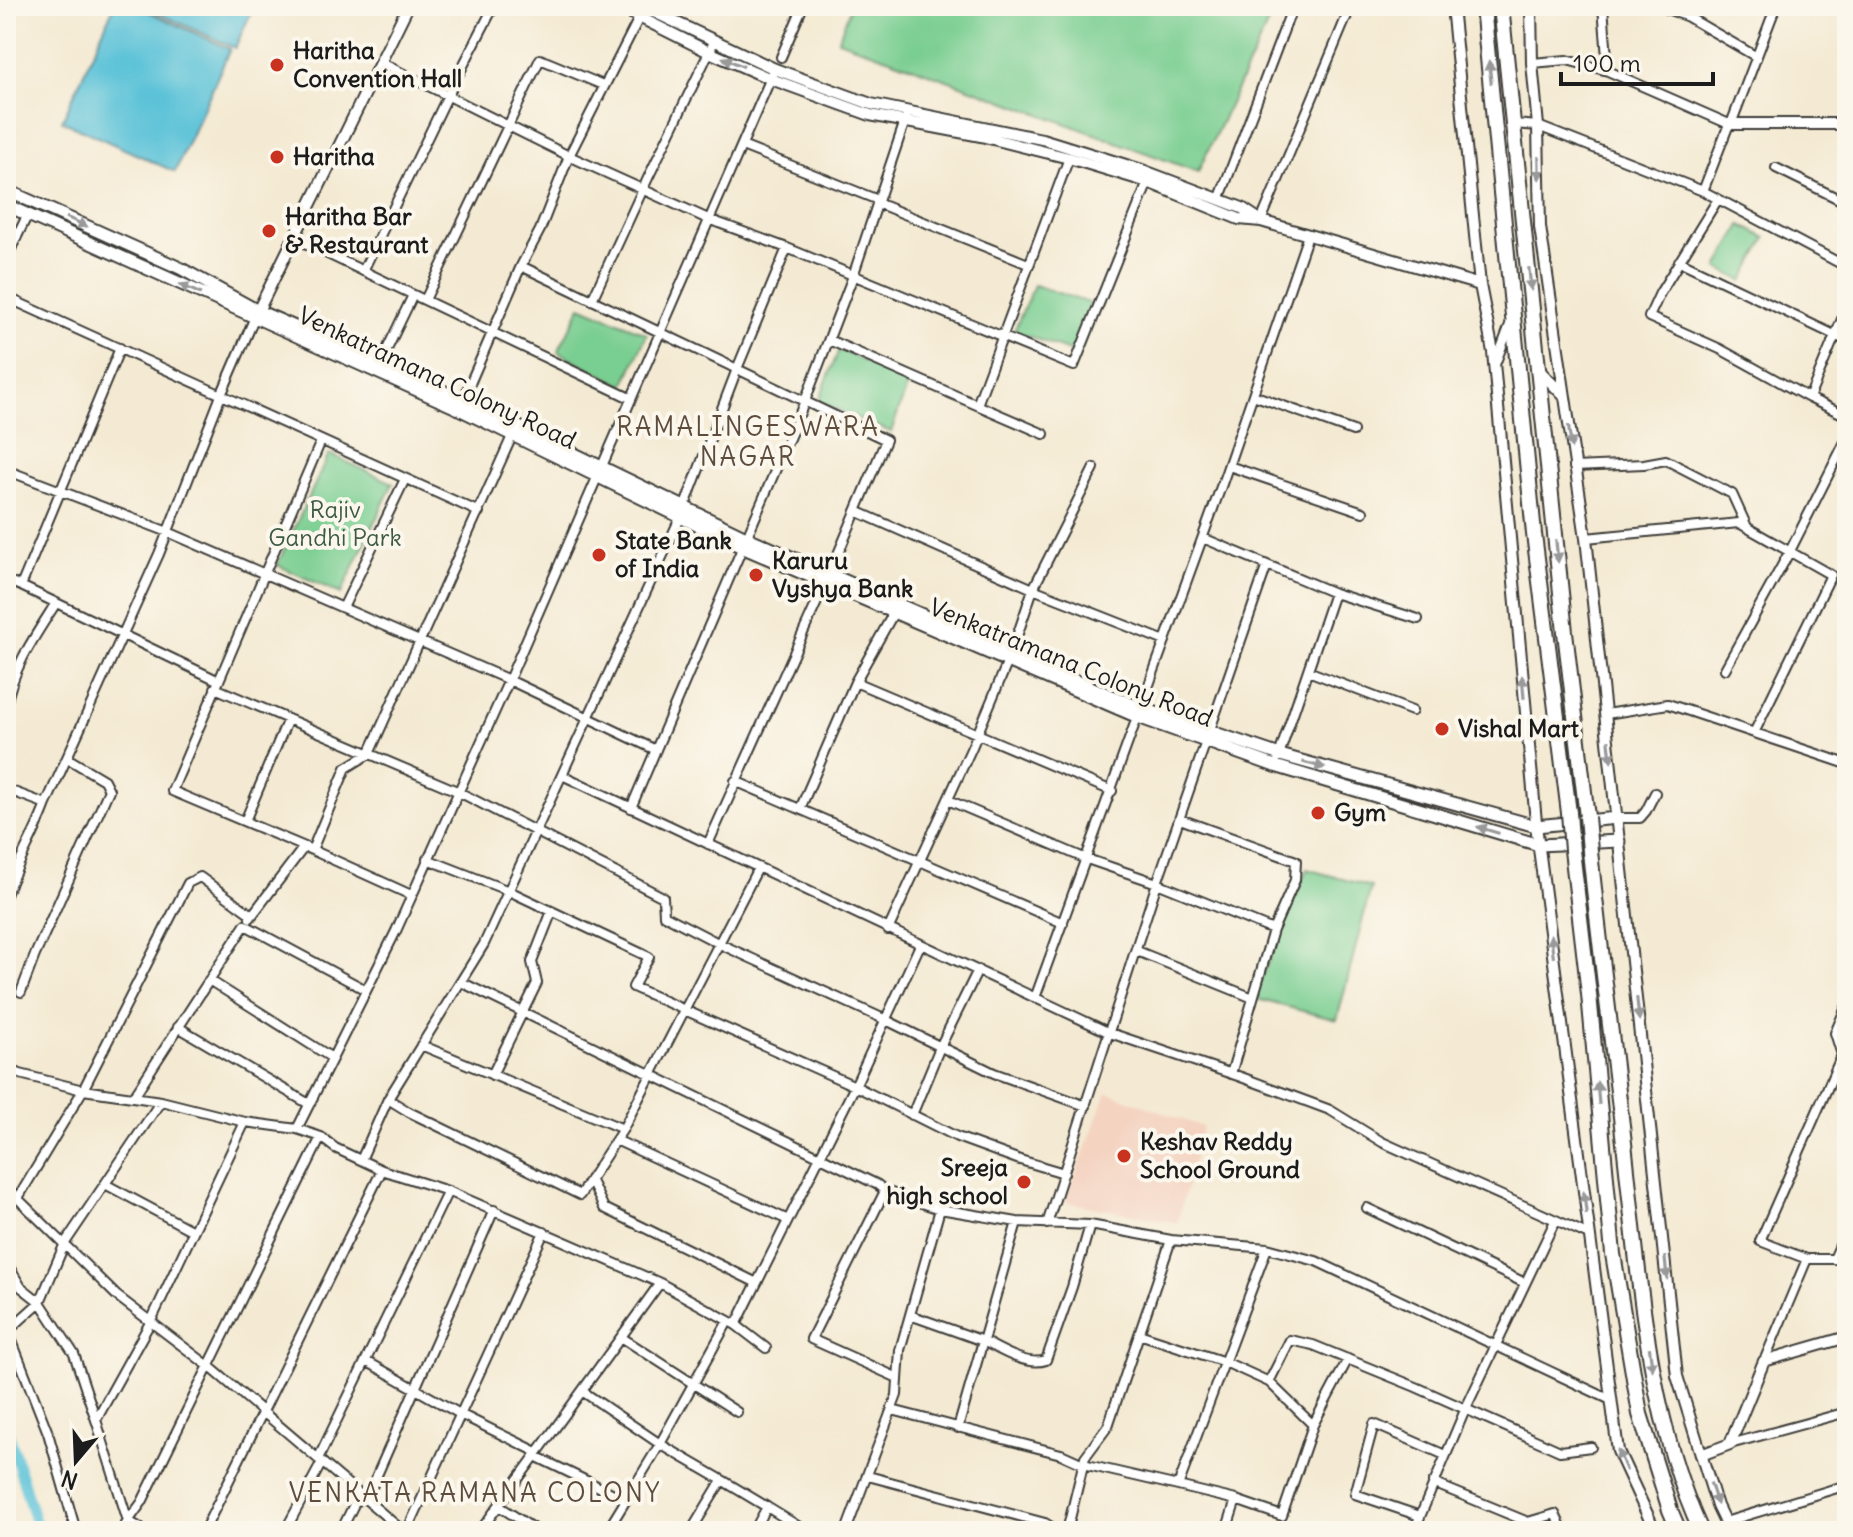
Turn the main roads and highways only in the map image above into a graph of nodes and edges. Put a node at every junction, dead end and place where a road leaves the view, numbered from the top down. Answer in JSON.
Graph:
{"nodes":[{"id":1,"x":1483,"y":6,"type":"edge"},
{"id":2,"x":1501,"y":6,"type":"edge"},
{"id":3,"x":6,"y":190,"type":"edge"},
{"id":4,"x":6,"y":205,"type":"edge"},
{"id":5,"x":256,"y":315,"type":"junction"},
{"id":6,"x":461,"y":405,"type":"junction"},
{"id":7,"x":600,"y":472,"type":"junction"},
{"id":8,"x":827,"y":579,"type":"junction"},
{"id":9,"x":1009,"y":658,"type":"junction"},
{"id":10,"x":1277,"y":760,"type":"junction"},
{"id":11,"x":1617,"y":818,"type":"road end"},
{"id":12,"x":1619,"y":841,"type":"road end"},
{"id":13,"x":1679,"y":1531,"type":"edge"},
{"id":14,"x":1701,"y":1531,"type":"edge"}],
"edges":[{"from":13,"to":1,"type":"highway","one_way":true,"bridge":true},
{"from":2,"to":14,"type":"highway","one_way":true,"bridge":true},
{"from":3,"to":5,"type":"main road","one_way":true},
{"from":5,"to":4,"type":"main road","name":"Venkatramana Colony Road","one_way":true},
{"from":5,"to":6,"type":"main road","name":"Venkatramana Colony Road"},
{"from":5,"to":6,"type":"main road"},
{"from":6,"to":7,"type":"main road"},
{"from":6,"to":7,"type":"main road","name":"Venkatramana Colony Road"},
{"from":7,"to":8,"type":"main road","name":"Venkatramana Colony Road"},
{"from":8,"to":9,"type":"main road"},
{"from":8,"to":9,"type":"main road","name":"Venkatramana Colony Road"},
{"from":9,"to":10,"type":"main road","name":"Venkatramana Colony Road"},
{"from":10,"to":11,"type":"main road","one_way":true},
{"from":12,"to":10,"type":"main road","name":"Venkatramana Colony Road","one_way":true}]}
